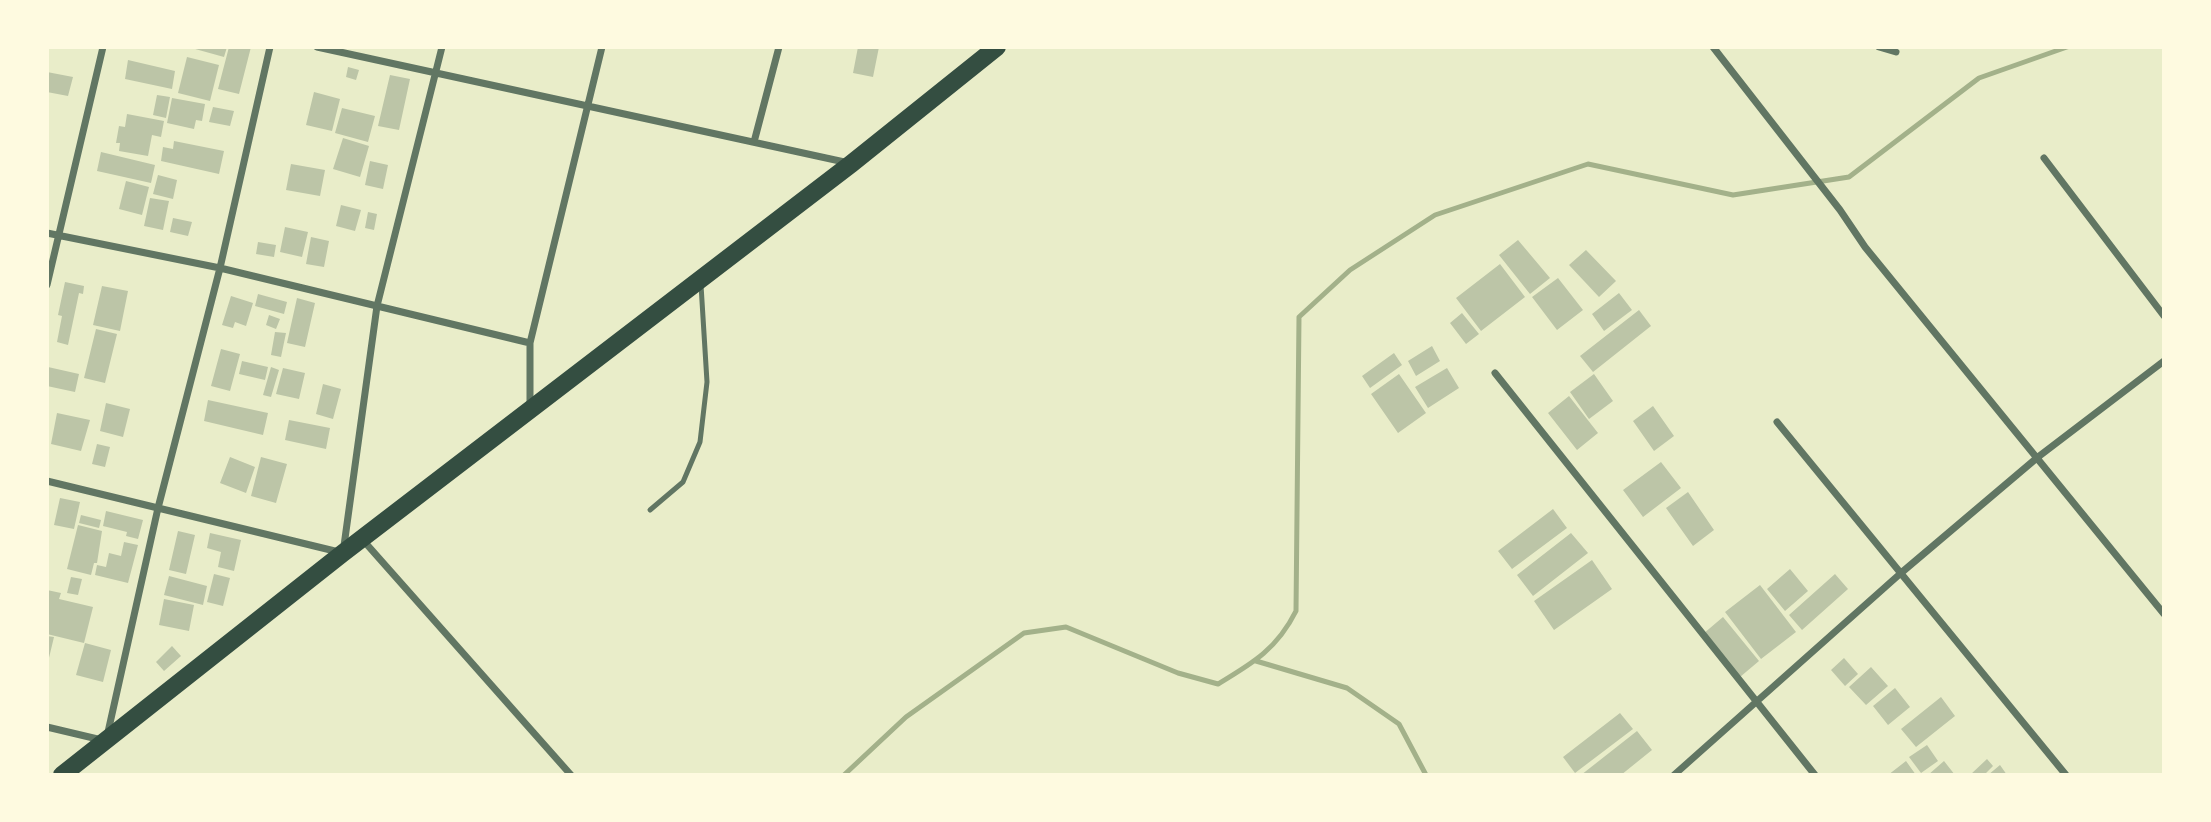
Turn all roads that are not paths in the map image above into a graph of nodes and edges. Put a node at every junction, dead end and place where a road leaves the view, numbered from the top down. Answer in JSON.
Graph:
{"nodes":[{"id":1,"x":103,"y":47,"type":"edge"},
{"id":2,"x":270,"y":47,"type":"edge"},
{"id":3,"x":317,"y":47,"type":"edge"},
{"id":4,"x":442,"y":47,"type":"edge"},
{"id":5,"x":602,"y":47,"type":"edge"},
{"id":6,"x":779,"y":47,"type":"edge"},
{"id":7,"x":998,"y":47,"type":"edge"},
{"id":8,"x":1713,"y":47,"type":"edge"},
{"id":9,"x":1879,"y":47,"type":"edge"},
{"id":10,"x":1896,"y":52,"type":"dead end"},
{"id":11,"x":436,"y":74,"type":"junction"},
{"id":12,"x":588,"y":106,"type":"junction"},
{"id":13,"x":754,"y":142,"type":"junction"},
{"id":14,"x":2044,"y":158,"type":"dead end"},
{"id":15,"x":851,"y":163,"type":"junction"},
{"id":16,"x":47,"y":233,"type":"edge"},
{"id":17,"x":58,"y":236,"type":"junction"},
{"id":18,"x":220,"y":268,"type":"junction"},
{"id":19,"x":701,"y":279,"type":"junction"},
{"id":20,"x":47,"y":285,"type":"edge"},
{"id":21,"x":377,"y":306,"type":"junction"},
{"id":22,"x":2164,"y":316,"type":"edge"},
{"id":23,"x":530,"y":343,"type":"junction"},
{"id":24,"x":2164,"y":361,"type":"edge"},
{"id":25,"x":1494,"y":373,"type":"dead end"},
{"id":26,"x":530,"y":409,"type":"junction"},
{"id":27,"x":1777,"y":422,"type":"dead end"},
{"id":28,"x":2038,"y":457,"type":"junction"},
{"id":29,"x":47,"y":481,"type":"edge"},
{"id":30,"x":158,"y":508,"type":"junction"},
{"id":31,"x":650,"y":510,"type":"dead end"},
{"id":32,"x":362,"y":538,"type":"junction"},
{"id":33,"x":343,"y":553,"type":"junction"},
{"id":34,"x":1901,"y":573,"type":"junction"},
{"id":35,"x":2164,"y":614,"type":"edge"},
{"id":36,"x":1756,"y":701,"type":"junction"},
{"id":37,"x":47,"y":727,"type":"edge"},
{"id":38,"x":106,"y":741,"type":"junction"},
{"id":39,"x":62,"y":775,"type":"edge"},
{"id":40,"x":571,"y":775,"type":"edge"},
{"id":41,"x":1674,"y":775,"type":"edge"},
{"id":42,"x":1815,"y":775,"type":"edge"},
{"id":43,"x":2066,"y":775,"type":"edge"}],
"edges":[{"from":1,"to":17,"type":"street"},
{"from":2,"to":18,"type":"street"},
{"from":3,"to":11,"type":"street"},
{"from":4,"to":11,"type":"street"},
{"from":5,"to":12,"type":"street"},
{"from":6,"to":13,"type":"street"},
{"from":7,"to":15,"type":"main road"},
{"from":8,"to":28,"type":"street"},
{"from":9,"to":10,"type":"street"},
{"from":11,"to":12,"type":"street"},
{"from":11,"to":21,"type":"street"},
{"from":12,"to":13,"type":"street"},
{"from":12,"to":23,"type":"street"},
{"from":13,"to":15,"type":"street"},
{"from":14,"to":22,"type":"street"},
{"from":15,"to":19,"type":"main road"},
{"from":16,"to":17,"type":"street"},
{"from":17,"to":18,"type":"street"},
{"from":17,"to":20,"type":"street"},
{"from":18,"to":21,"type":"street"},
{"from":18,"to":30,"type":"street"},
{"from":19,"to":26,"type":"main road"},
{"from":19,"to":31,"type":"lane"},
{"from":21,"to":23,"type":"street"},
{"from":21,"to":33,"type":"street"},
{"from":23,"to":26,"type":"street"},
{"from":24,"to":28,"type":"street"},
{"from":25,"to":36,"type":"street"},
{"from":26,"to":32,"type":"main road"},
{"from":27,"to":34,"type":"street"},
{"from":28,"to":34,"type":"street"},
{"from":28,"to":35,"type":"street"},
{"from":29,"to":30,"type":"street"},
{"from":30,"to":33,"type":"street"},
{"from":30,"to":38,"type":"street"},
{"from":32,"to":33,"type":"main road"},
{"from":32,"to":40,"type":"street"},
{"from":33,"to":38,"type":"main road"},
{"from":34,"to":36,"type":"street"},
{"from":34,"to":43,"type":"street"},
{"from":36,"to":41,"type":"street"},
{"from":36,"to":42,"type":"street"},
{"from":37,"to":38,"type":"street"},
{"from":38,"to":39,"type":"main road"}]}
